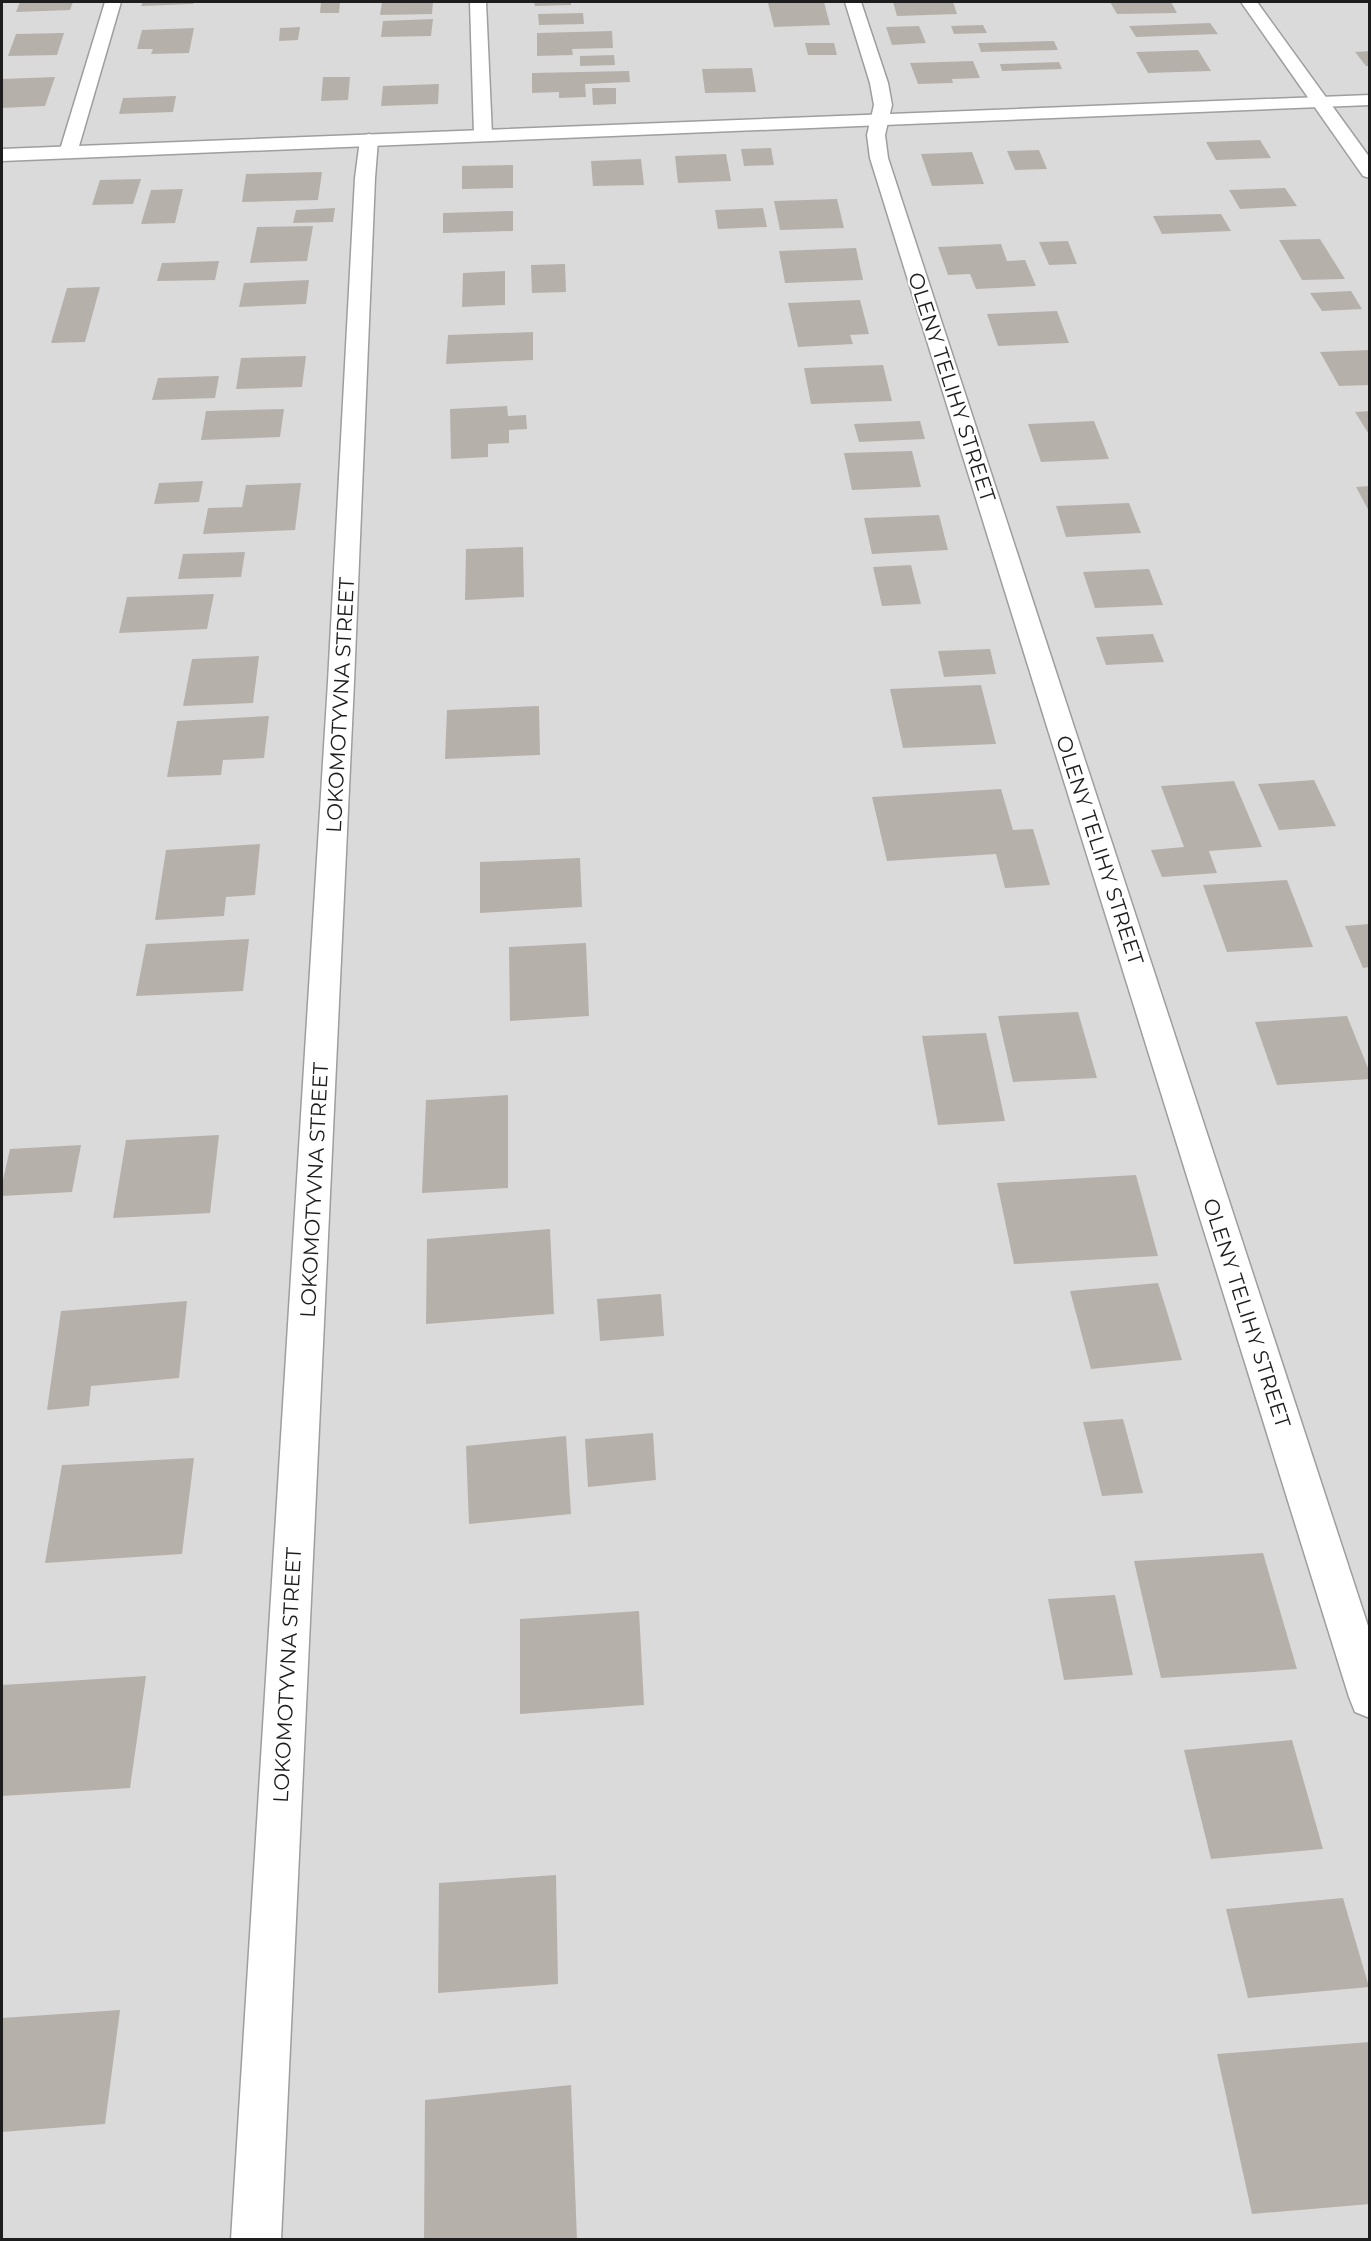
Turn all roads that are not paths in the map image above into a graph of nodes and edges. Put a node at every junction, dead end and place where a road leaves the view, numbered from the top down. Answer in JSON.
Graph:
{"nodes":[{"id":1,"x":113,"y":2,"type":"edge"},
{"id":2,"x":478,"y":2,"type":"edge"},
{"id":3,"x":853,"y":2,"type":"edge"},
{"id":4,"x":1249,"y":2,"type":"edge"},
{"id":5,"x":1370,"y":100,"type":"edge"},
{"id":6,"x":1320,"y":102,"type":"junction"},
{"id":7,"x":882,"y":119,"type":"junction"},
{"id":8,"x":483,"y":135,"type":"junction"},
{"id":9,"x":369,"y":140,"type":"junction"},
{"id":10,"x":68,"y":153,"type":"junction"},
{"id":11,"x":2,"y":155,"type":"edge"},
{"id":12,"x":1370,"y":172,"type":"edge"},
{"id":13,"x":1370,"y":1697,"type":"edge"},
{"id":14,"x":256,"y":2240,"type":"edge"}],
"edges":[{"from":1,"to":10,"type":"street"},
{"from":2,"to":8,"type":"street"},
{"from":3,"to":7,"type":"street","name":"OLENY TELIHY STREET"},
{"from":4,"to":6,"type":"street"},
{"from":5,"to":6,"type":"street"},
{"from":6,"to":7,"type":"street"},
{"from":6,"to":12,"type":"street"},
{"from":7,"to":8,"type":"street"},
{"from":7,"to":13,"type":"street","name":"OLENY TELIHY STREET"},
{"from":8,"to":9,"type":"street"},
{"from":9,"to":10,"type":"street"},
{"from":9,"to":14,"type":"street","name":"LOKOMOTYVNA STREET"},
{"from":10,"to":11,"type":"street"}]}
